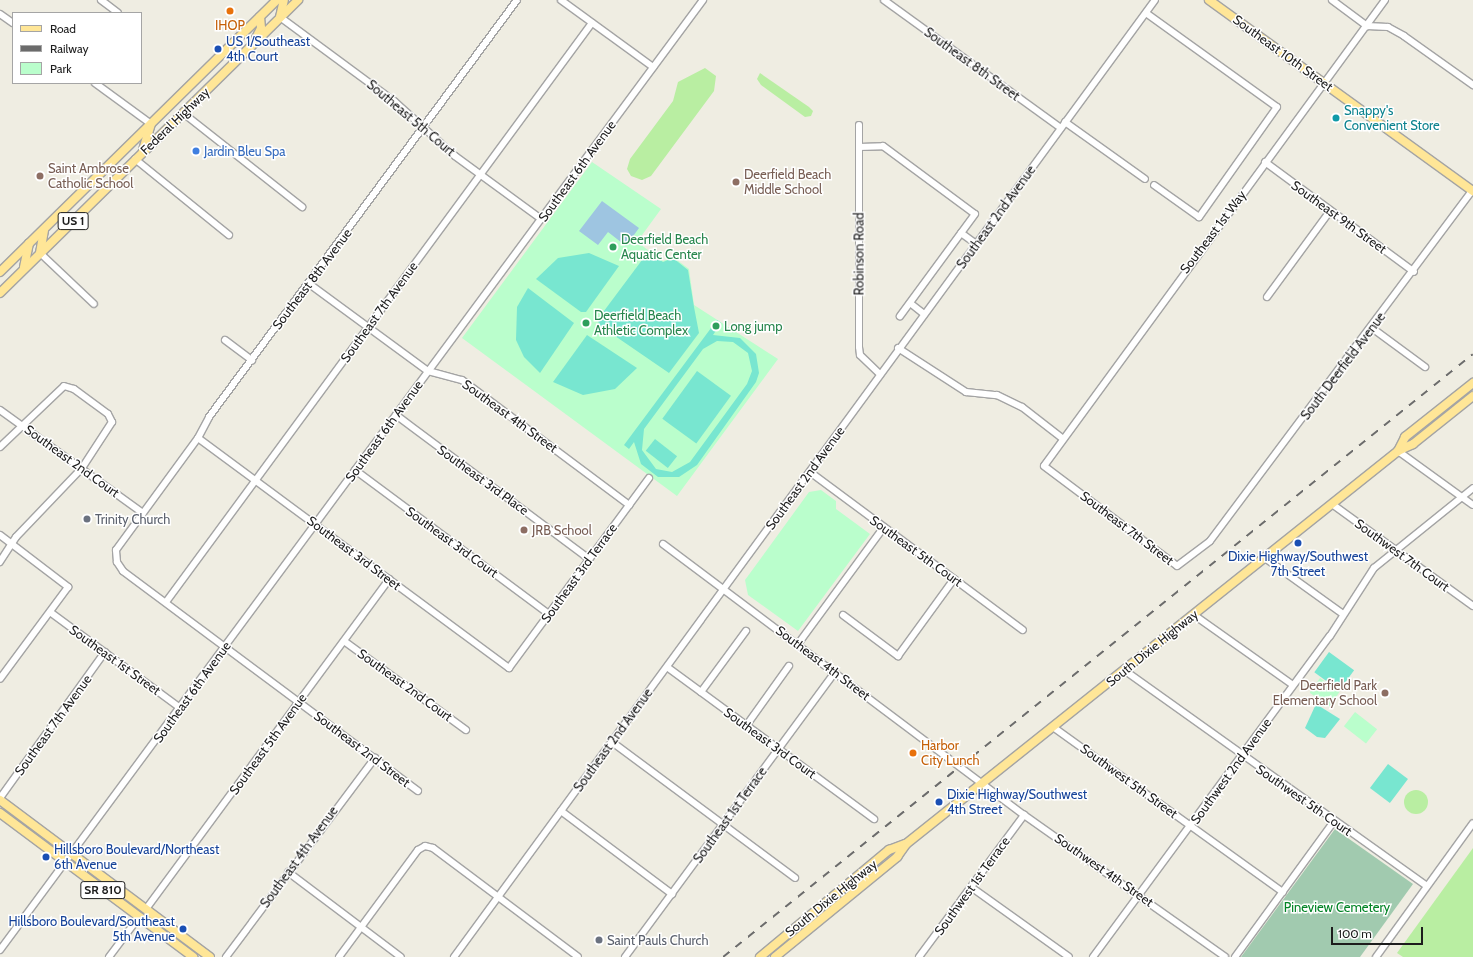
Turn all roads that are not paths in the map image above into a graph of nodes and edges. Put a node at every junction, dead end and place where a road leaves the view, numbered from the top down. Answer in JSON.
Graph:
{"nodes":[{"id":1,"x":101,"y":0,"type":"edge"},
{"id":2,"x":277,"y":0,"type":"edge"},
{"id":3,"x":284,"y":0,"type":"edge"},
{"id":4,"x":298,"y":0,"type":"edge"},
{"id":5,"x":517,"y":0,"type":"edge"},
{"id":6,"x":561,"y":0,"type":"edge"},
{"id":7,"x":703,"y":0,"type":"edge"},
{"id":8,"x":884,"y":0,"type":"edge"},
{"id":9,"x":1155,"y":0,"type":"edge"},
{"id":10,"x":1210,"y":0,"type":"edge"},
{"id":11,"x":1332,"y":0,"type":"edge"},
{"id":12,"x":1385,"y":0,"type":"edge"},
{"id":13,"x":117,"y":12,"type":"edge"},
{"id":14,"x":1146,"y":13,"type":"junction"},
{"id":15,"x":0,"y":14,"type":"edge"},
{"id":16,"x":260,"y":17,"type":"junction"},
{"id":17,"x":280,"y":17,"type":"junction"},
{"id":18,"x":12,"y":23,"type":"edge"},
{"id":19,"x":592,"y":23,"type":"junction"},
{"id":20,"x":1367,"y":26,"type":"junction"},
{"id":21,"x":253,"y":44,"type":"junction"},
{"id":22,"x":653,"y":67,"type":"junction"},
{"id":23,"x":1324,"y":83,"type":"junction"},
{"id":24,"x":96,"y":84,"type":"edge"},
{"id":25,"x":1473,"y":85,"type":"edge"},
{"id":26,"x":170,"y":106,"type":"junction"},
{"id":27,"x":183,"y":113,"type":"junction"},
{"id":28,"x":1065,"y":122,"type":"junction"},
{"id":29,"x":151,"y":124,"type":"junction"},
{"id":30,"x":859,"y":125,"type":"dead end"},
{"id":31,"x":1061,"y":128,"type":"junction"},
{"id":32,"x":422,"y":129,"type":"junction"},
{"id":33,"x":165,"y":131,"type":"junction"},
{"id":34,"x":859,"y":147,"type":"junction"},
{"id":35,"x":142,"y":153,"type":"junction"},
{"id":36,"x":135,"y":159,"type":"junction"},
{"id":37,"x":1265,"y":162,"type":"junction"},
{"id":38,"x":480,"y":175,"type":"junction"},
{"id":39,"x":1145,"y":179,"type":"dead end"},
{"id":40,"x":1154,"y":185,"type":"dead end"},
{"id":41,"x":1473,"y":190,"type":"edge"},
{"id":42,"x":302,"y":207,"type":"dead end"},
{"id":43,"x":1330,"y":211,"type":"junction"},
{"id":44,"x":541,"y":219,"type":"junction"},
{"id":45,"x":44,"y":229,"type":"junction"},
{"id":46,"x":961,"y":233,"type":"junction"},
{"id":47,"x":229,"y":235,"type":"dead end"},
{"id":48,"x":29,"y":244,"type":"junction"},
{"id":49,"x":976,"y":244,"type":"junction"},
{"id":50,"x":40,"y":254,"type":"junction"},
{"id":51,"x":22,"y":271,"type":"junction"},
{"id":52,"x":0,"y":272,"type":"edge"},
{"id":53,"x":1414,"y":272,"type":"junction"},
{"id":54,"x":308,"y":283,"type":"junction"},
{"id":55,"x":0,"y":293,"type":"edge"},
{"id":56,"x":1267,"y":296,"type":"dead end"},
{"id":57,"x":910,"y":303,"type":"junction"},
{"id":58,"x":94,"y":304,"type":"dead end"},
{"id":59,"x":924,"y":314,"type":"junction"},
{"id":60,"x":900,"y":316,"type":"dead end"},
{"id":61,"x":368,"y":327,"type":"junction"},
{"id":62,"x":1372,"y":328,"type":"junction"},
{"id":63,"x":225,"y":340,"type":"dead end"},
{"id":64,"x":898,"y":348,"type":"junction"},
{"id":65,"x":252,"y":360,"type":"junction"},
{"id":66,"x":1425,"y":367,"type":"dead end"},
{"id":67,"x":428,"y":371,"type":"junction"},
{"id":68,"x":880,"y":374,"type":"junction"},
{"id":69,"x":1473,"y":383,"type":"edge"},
{"id":70,"x":1471,"y":401,"type":"edge"},
{"id":71,"x":0,"y":410,"type":"edge"},
{"id":72,"x":396,"y":415,"type":"junction"},
{"id":73,"x":22,"y":426,"type":"junction"},
{"id":74,"x":198,"y":438,"type":"junction"},
{"id":75,"x":1062,"y":438,"type":"junction"},
{"id":76,"x":0,"y":447,"type":"edge"},
{"id":77,"x":1398,"y":451,"type":"junction"},
{"id":78,"x":1044,"y":466,"type":"joint"},
{"id":79,"x":82,"y":468,"type":"junction"},
{"id":80,"x":355,"y":470,"type":"junction"},
{"id":81,"x":810,"y":472,"type":"junction"},
{"id":82,"x":649,"y":478,"type":"dead end"},
{"id":83,"x":256,"y":481,"type":"junction"},
{"id":84,"x":1473,"y":488,"type":"edge"},
{"id":85,"x":1462,"y":497,"type":"junction"},
{"id":86,"x":1332,"y":504,"type":"junction"},
{"id":87,"x":630,"y":505,"type":"junction"},
{"id":88,"x":1473,"y":505,"type":"edge"},
{"id":89,"x":143,"y":513,"type":"junction"},
{"id":90,"x":316,"y":525,"type":"junction"},
{"id":91,"x":884,"y":527,"type":"junction"},
{"id":92,"x":0,"y":535,"type":"edge"},
{"id":93,"x":1210,"y":541,"type":"joint"},
{"id":94,"x":663,"y":544,"type":"dead end"},
{"id":95,"x":13,"y":545,"type":"junction"},
{"id":96,"x":1394,"y":550,"type":"junction"},
{"id":97,"x":589,"y":558,"type":"junction"},
{"id":98,"x":1264,"y":558,"type":"junction"},
{"id":99,"x":0,"y":562,"type":"edge"},
{"id":100,"x":117,"y":562,"type":"joint"},
{"id":101,"x":389,"y":579,"type":"junction"},
{"id":102,"x":954,"y":579,"type":"junction"},
{"id":103,"x":724,"y":590,"type":"junction"},
{"id":104,"x":166,"y":602,"type":"junction"},
{"id":105,"x":1473,"y":606,"type":"edge"},
{"id":106,"x":50,"y":612,"type":"junction"},
{"id":107,"x":549,"y":614,"type":"junction"},
{"id":108,"x":1343,"y":614,"type":"junction"},
{"id":109,"x":843,"y":615,"type":"dead end"},
{"id":110,"x":1194,"y":615,"type":"junction"},
{"id":111,"x":1023,"y":630,"type":"dead end"},
{"id":112,"x":746,"y":631,"type":"dead end"},
{"id":113,"x":344,"y":641,"type":"junction"},
{"id":114,"x":798,"y":644,"type":"junction"},
{"id":115,"x":225,"y":646,"type":"junction"},
{"id":116,"x":106,"y":652,"type":"junction"},
{"id":117,"x":789,"y":666,"type":"dead end"},
{"id":118,"x":667,"y":667,"type":"junction"},
{"id":119,"x":509,"y":668,"type":"joint"},
{"id":120,"x":1124,"y":670,"type":"junction"},
{"id":121,"x":835,"y":672,"type":"junction"},
{"id":122,"x":0,"y":679,"type":"edge"},
{"id":123,"x":1293,"y":685,"type":"junction"},
{"id":124,"x":701,"y":692,"type":"junction"},
{"id":125,"x":299,"y":702,"type":"junction"},
{"id":126,"x":180,"y":708,"type":"junction"},
{"id":127,"x":746,"y":726,"type":"junction"},
{"id":128,"x":1053,"y":727,"type":"junction"},
{"id":129,"x":466,"y":730,"type":"dead end"},
{"id":130,"x":612,"y":742,"type":"junction"},
{"id":131,"x":778,"y":749,"type":"junction"},
{"id":132,"x":1242,"y":756,"type":"junction"},
{"id":133,"x":375,"y":758,"type":"junction"},
{"id":134,"x":984,"y":782,"type":"junction"},
{"id":135,"x":418,"y":791,"type":"dead end"},
{"id":136,"x":0,"y":799,"type":"edge"},
{"id":137,"x":561,"y":811,"type":"junction"},
{"id":138,"x":0,"y":813,"type":"edge"},
{"id":139,"x":1024,"y":815,"type":"junction"},
{"id":140,"x":874,"y":819,"type":"dead end"},
{"id":141,"x":1334,"y":821,"type":"junction"},
{"id":142,"x":1473,"y":823,"type":"edge"},
{"id":143,"x":723,"y":824,"type":"junction"},
{"id":144,"x":1191,"y":826,"type":"junction"},
{"id":145,"x":906,"y":844,"type":"junction"},
{"id":146,"x":72,"y":854,"type":"junction"},
{"id":147,"x":66,"y":862,"type":"junction"},
{"id":148,"x":288,"y":872,"type":"junction"},
{"id":149,"x":794,"y":878,"type":"dead end"},
{"id":150,"x":1427,"y":886,"type":"junction"},
{"id":151,"x":971,"y":887,"type":"junction"},
{"id":152,"x":1283,"y":892,"type":"junction"},
{"id":153,"x":672,"y":894,"type":"junction"},
{"id":154,"x":1140,"y":894,"type":"junction"},
{"id":155,"x":498,"y":897,"type":"junction"},
{"id":156,"x":146,"y":909,"type":"junction"},
{"id":157,"x":139,"y":917,"type":"junction"},
{"id":158,"x":362,"y":927,"type":"junction"},
{"id":159,"x":0,"y":950,"type":"edge"},
{"id":160,"x":109,"y":957,"type":"edge"},
{"id":161,"x":193,"y":957,"type":"edge"},
{"id":162,"x":210,"y":957,"type":"edge"},
{"id":163,"x":226,"y":957,"type":"edge"},
{"id":164,"x":340,"y":957,"type":"edge"},
{"id":165,"x":401,"y":957,"type":"edge"},
{"id":166,"x":454,"y":957,"type":"edge"},
{"id":167,"x":578,"y":957,"type":"edge"},
{"id":168,"x":625,"y":957,"type":"edge"},
{"id":169,"x":760,"y":957,"type":"edge"},
{"id":170,"x":775,"y":957,"type":"edge"},
{"id":171,"x":919,"y":957,"type":"edge"},
{"id":172,"x":1069,"y":957,"type":"edge"},
{"id":173,"x":1093,"y":957,"type":"edge"},
{"id":174,"x":1225,"y":957,"type":"edge"},
{"id":175,"x":1235,"y":957,"type":"edge"},
{"id":176,"x":1376,"y":957,"type":"edge"}],
"edges":[{"from":1,"to":13,"type":"street"},
{"from":2,"to":16,"type":"main road","name":"Federal Highway","number":"US 1"},
{"from":3,"to":17,"type":"main road"},
{"from":4,"to":17,"type":"main road","name":"Federal Highway","number":"US 1"},
{"from":5,"to":32,"type":"street","name":"Southeast 8th Avenue"},
{"from":6,"to":19,"type":"street"},
{"from":7,"to":22,"type":"street","name":"Southeast 6th Avenue"},
{"from":8,"to":31,"type":"street","name":"Southeast 8th Street"},
{"from":9,"to":14,"type":"street","name":"Southeast 2nd Avenue"},
{"from":10,"to":23,"type":"main road","name":"Southeast 10th Street"},
{"from":11,"to":20,"type":"street"},
{"from":12,"to":20,"type":"street","name":"Southeast 1st Way"},
{"from":14,"to":28,"type":"street","name":"Southeast 2nd Avenue"},
{"from":14,"to":40,"type":"street"},
{"from":15,"to":18,"type":"street"},
{"from":16,"to":21,"type":"main road"},
{"from":16,"to":26,"type":"main road","name":"Federal Highway","number":"US 1"},
{"from":17,"to":21,"type":"main road","name":"Federal Highway","number":"US 1"},
{"from":17,"to":32,"type":"street","name":"Southeast 5th Court"},
{"from":19,"to":22,"type":"street"},
{"from":19,"to":38,"type":"street","name":"Southeast 7th Avenue"},
{"from":20,"to":23,"type":"street","name":"Southeast 1st Way"},
{"from":20,"to":25,"type":"street"},
{"from":21,"to":27,"type":"main road","name":"Federal Highway","number":"US 1"},
{"from":22,"to":44,"type":"street","name":"Southeast 6th Avenue"},
{"from":23,"to":37,"type":"street","name":"Southeast 1st Way"},
{"from":23,"to":41,"type":"main road","name":"Southeast 10th Street"},
{"from":24,"to":29,"type":"street"},
{"from":26,"to":29,"type":"main road","name":"Federal Highway","number":"US 1"},
{"from":26,"to":33,"type":"main road"},
{"from":27,"to":33,"type":"main road","name":"Federal Highway","number":"US 1"},
{"from":27,"to":42,"type":"street"},
{"from":28,"to":31,"type":"street","name":"Southeast 2nd Avenue"},
{"from":28,"to":39,"type":"street"},
{"from":29,"to":35,"type":"main road"},
{"from":29,"to":45,"type":"main road","name":"Federal Highway","number":"US 1"},
{"from":30,"to":34,"type":"street","name":"Robinson Road"},
{"from":31,"to":49,"type":"street","name":"Southeast 2nd Avenue"},
{"from":32,"to":38,"type":"street","name":"Southeast 5th Court"},
{"from":32,"to":54,"type":"street","name":"Southeast 8th Avenue"},
{"from":33,"to":35,"type":"main road","name":"Federal Highway","number":"US 1"},
{"from":34,"to":46,"type":"street"},
{"from":34,"to":68,"type":"street","name":"Robinson Road"},
{"from":35,"to":36,"type":"main road","name":"Federal Highway","number":"US 1"},
{"from":36,"to":47,"type":"street"},
{"from":36,"to":50,"type":"main road","name":"Federal Highway","number":"US 1"},
{"from":37,"to":43,"type":"street","name":"Southeast 9th Street"},
{"from":37,"to":75,"type":"street","name":"Southeast 1st Way"},
{"from":38,"to":44,"type":"street","name":"Southeast 5th Court"},
{"from":38,"to":61,"type":"street","name":"Southeast 7th Avenue"},
{"from":41,"to":53,"type":"street","name":"South Deerfield Avenue"},
{"from":43,"to":53,"type":"street","name":"Southeast 9th Street"},
{"from":43,"to":56,"type":"street"},
{"from":44,"to":67,"type":"street","name":"Southeast 6th Avenue"},
{"from":45,"to":48,"type":"main road","name":"Federal Highway","number":"US 1"},
{"from":45,"to":50,"type":"main road"},
{"from":46,"to":49,"type":"street"},
{"from":46,"to":57,"type":"street"},
{"from":48,"to":51,"type":"main road"},
{"from":48,"to":52,"type":"main road","name":"Federal Highway","number":"US 1"},
{"from":49,"to":59,"type":"street","name":"Southeast 2nd Avenue"},
{"from":50,"to":51,"type":"main road","name":"Federal Highway","number":"US 1"},
{"from":50,"to":58,"type":"street"},
{"from":51,"to":55,"type":"main road","name":"Federal Highway","number":"US 1"},
{"from":53,"to":62,"type":"street","name":"South Deerfield Avenue"},
{"from":54,"to":61,"type":"street","name":"Southeast 4th Street"},
{"from":54,"to":65,"type":"street","name":"Southeast 8th Avenue"},
{"from":57,"to":59,"type":"street"},
{"from":57,"to":60,"type":"street"},
{"from":59,"to":64,"type":"street","name":"Southeast 2nd Avenue"},
{"from":61,"to":67,"type":"street","name":"Southeast 4th Street"},
{"from":61,"to":83,"type":"street","name":"Southeast 7th Avenue"},
{"from":62,"to":66,"type":"street"},
{"from":62,"to":93,"type":"street","name":"South Deerfield Avenue"},
{"from":63,"to":65,"type":"street"},
{"from":64,"to":68,"type":"street","name":"Southeast 2nd Avenue"},
{"from":64,"to":75,"type":"street"},
{"from":65,"to":74,"type":"street","name":"Southeast 8th Avenue"},
{"from":67,"to":72,"type":"street","name":"Southeast 6th Avenue"},
{"from":67,"to":87,"type":"street","name":"Southeast 4th Street"},
{"from":68,"to":81,"type":"street","name":"Southeast 2nd Avenue"},
{"from":69,"to":77,"type":"main road","name":"South Dixie Highway"},
{"from":70,"to":77,"type":"main road","name":"South Dixie Highway"},
{"from":71,"to":73,"type":"street","name":"Southeast 2nd Court"},
{"from":72,"to":80,"type":"street","name":"Southeast 6th Avenue"},
{"from":72,"to":97,"type":"street","name":"Southeast 3rd Place"},
{"from":73,"to":76,"type":"street"},
{"from":73,"to":79,"type":"street","name":"Southeast 2nd Court"},
{"from":73,"to":79,"type":"street"},
{"from":74,"to":83,"type":"street","name":"Southeast 3rd Street"},
{"from":74,"to":89,"type":"street","name":"Southeast 8th Avenue"},
{"from":75,"to":78,"type":"street","name":"Southeast 1st Way"},
{"from":77,"to":85,"type":"street"},
{"from":77,"to":86,"type":"main road","name":"South Dixie Highway"},
{"from":78,"to":93,"type":"street","name":"Southeast 7th Street"},
{"from":79,"to":89,"type":"street","name":"Southeast 2nd Court"},
{"from":79,"to":95,"type":"street"},
{"from":80,"to":90,"type":"street","name":"Southeast 6th Avenue"},
{"from":80,"to":107,"type":"street","name":"Southeast 3rd Court"},
{"from":81,"to":91,"type":"street","name":"Southeast 5th Court"},
{"from":81,"to":103,"type":"street","name":"Southeast 2nd Avenue"},
{"from":82,"to":87,"type":"street","name":"Southeast 3rd Terrace"},
{"from":83,"to":90,"type":"street","name":"Southeast 3rd Street"},
{"from":83,"to":104,"type":"street","name":"Southeast 7th Avenue"},
{"from":84,"to":85,"type":"street","name":"Southwest 2nd Avenue"},
{"from":85,"to":88,"type":"street"},
{"from":85,"to":96,"type":"street","name":"Southwest 2nd Avenue"},
{"from":86,"to":96,"type":"street","name":"Southwest 7th Court"},
{"from":86,"to":98,"type":"main road","name":"South Dixie Highway"},
{"from":87,"to":97,"type":"street","name":"Southeast 3rd Terrace"},
{"from":89,"to":100,"type":"street","name":"Southeast 8th Avenue"},
{"from":90,"to":101,"type":"street","name":"Southeast 3rd Street"},
{"from":90,"to":115,"type":"street","name":"Southeast 6th Avenue"},
{"from":91,"to":102,"type":"street","name":"Southeast 5th Court"},
{"from":91,"to":114,"type":"street"},
{"from":92,"to":95,"type":"street"},
{"from":94,"to":103,"type":"street","name":"Southeast 4th Street"},
{"from":95,"to":99,"type":"street"},
{"from":95,"to":106,"type":"street"},
{"from":96,"to":105,"type":"street","name":"Southwest 7th Court"},
{"from":96,"to":108,"type":"street","name":"Southwest 2nd Avenue"},
{"from":97,"to":107,"type":"street","name":"Southeast 3rd Terrace"},
{"from":98,"to":108,"type":"street"},
{"from":98,"to":110,"type":"main road","name":"South Dixie Highway"},
{"from":100,"to":104,"type":"street","name":"Southeast 2nd Street"},
{"from":101,"to":113,"type":"street","name":"Southeast 5th Avenue"},
{"from":101,"to":119,"type":"street","name":"Southeast 3rd Street"},
{"from":102,"to":109,"type":"street"},
{"from":102,"to":111,"type":"street","name":"Southeast 5th Court"},
{"from":103,"to":114,"type":"street","name":"Southeast 4th Street"},
{"from":103,"to":118,"type":"street","name":"Southeast 2nd Avenue"},
{"from":104,"to":115,"type":"street","name":"Southeast 2nd Street"},
{"from":106,"to":116,"type":"street","name":"Southeast 1st Street"},
{"from":106,"to":122,"type":"street"},
{"from":107,"to":119,"type":"street","name":"Southeast 3rd Terrace"},
{"from":108,"to":123,"type":"street","name":"Southwest 2nd Avenue"},
{"from":110,"to":120,"type":"main road","name":"South Dixie Highway"},
{"from":110,"to":123,"type":"street"},
{"from":112,"to":124,"type":"street"},
{"from":113,"to":125,"type":"street","name":"Southeast 5th Avenue"},
{"from":113,"to":129,"type":"street","name":"Southeast 2nd Court"},
{"from":114,"to":121,"type":"street","name":"Southeast 4th Street"},
{"from":115,"to":125,"type":"street","name":"Southeast 2nd Street"},
{"from":115,"to":126,"type":"street","name":"Southeast 6th Avenue"},
{"from":116,"to":126,"type":"street","name":"Southeast 1st Street"},
{"from":116,"to":136,"type":"street","name":"Southeast 7th Avenue"},
{"from":117,"to":127,"type":"street"},
{"from":118,"to":124,"type":"street","name":"Southeast 3rd Court"},
{"from":118,"to":130,"type":"street","name":"Southeast 2nd Avenue"},
{"from":120,"to":128,"type":"main road","name":"South Dixie Highway"},
{"from":120,"to":132,"type":"street","name":"Southwest 5th Court"},
{"from":121,"to":131,"type":"street","name":"Southeast 1st Terrace"},
{"from":121,"to":134,"type":"street","name":"Southeast 4th Street"},
{"from":123,"to":132,"type":"street","name":"Southwest 2nd Avenue"},
{"from":124,"to":127,"type":"street","name":"Southeast 3rd Court"},
{"from":125,"to":133,"type":"street","name":"Southeast 2nd Street"},
{"from":125,"to":156,"type":"street","name":"Southeast 5th Avenue"},
{"from":126,"to":146,"type":"street","name":"Southeast 6th Avenue"},
{"from":127,"to":131,"type":"street","name":"Southeast 3rd Court"},
{"from":128,"to":134,"type":"main road","name":"South Dixie Highway"},
{"from":128,"to":144,"type":"street","name":"Southwest 5th Street"},
{"from":130,"to":137,"type":"street","name":"Southeast 2nd Avenue"},
{"from":130,"to":143,"type":"street"},
{"from":131,"to":140,"type":"street","name":"Southeast 3rd Court"},
{"from":131,"to":143,"type":"street","name":"Southeast 1st Terrace"},
{"from":132,"to":141,"type":"street","name":"Southwest 5th Court"},
{"from":132,"to":144,"type":"street","name":"Southwest 2nd Avenue"},
{"from":133,"to":135,"type":"street","name":"Southeast 2nd Street"},
{"from":133,"to":148,"type":"street","name":"Southeast 4th Avenue"},
{"from":134,"to":139,"type":"street","name":"Southwest 4th Street"},
{"from":134,"to":145,"type":"main road","name":"South Dixie Highway"},
{"from":136,"to":146,"type":"main road","number":"SR 810"},
{"from":137,"to":153,"type":"street"},
{"from":137,"to":155,"type":"street","name":"Southeast 2nd Avenue"},
{"from":138,"to":147,"type":"main road","number":"SR 810"},
{"from":139,"to":151,"type":"street","name":"Southwest 1st Terrace"},
{"from":139,"to":154,"type":"street","name":"Southwest 4th Street"},
{"from":141,"to":150,"type":"street","name":"Southwest 5th Court"},
{"from":141,"to":152,"type":"street"},
{"from":142,"to":150,"type":"street"},
{"from":143,"to":149,"type":"street"},
{"from":143,"to":153,"type":"street","name":"Southeast 1st Terrace"},
{"from":144,"to":152,"type":"street","name":"Southwest 5th Street"},
{"from":144,"to":154,"type":"street","name":"Southwest 2nd Avenue"},
{"from":145,"to":169,"type":"main road","name":"South Dixie Highway"},
{"from":145,"to":170,"type":"main road","name":"South Dixie Highway"},
{"from":146,"to":147,"type":"street","name":"Southeast 6th Avenue"},
{"from":146,"to":156,"type":"main road","number":"SR 810"},
{"from":147,"to":157,"type":"main road","number":"SR 810"},
{"from":147,"to":159,"type":"street","name":"Southeast 6th Avenue"},
{"from":148,"to":158,"type":"street"},
{"from":148,"to":163,"type":"street","name":"Southeast 4th Avenue"},
{"from":150,"to":176,"type":"street"},
{"from":151,"to":171,"type":"street","name":"Southwest 1st Terrace"},
{"from":151,"to":172,"type":"street"},
{"from":152,"to":175,"type":"street"},
{"from":153,"to":168,"type":"street","name":"Southeast 1st Terrace"},
{"from":154,"to":173,"type":"street","name":"Southwest 2nd Avenue"},
{"from":154,"to":174,"type":"street","name":"Southwest 4th Street"},
{"from":155,"to":158,"type":"street"},
{"from":155,"to":166,"type":"street","name":"Southeast 2nd Avenue"},
{"from":155,"to":167,"type":"street"},
{"from":156,"to":162,"type":"main road","number":"SR 810"},
{"from":157,"to":160,"type":"street"},
{"from":157,"to":161,"type":"main road","number":"SR 810"},
{"from":158,"to":164,"type":"street"},
{"from":158,"to":165,"type":"street"}]}
